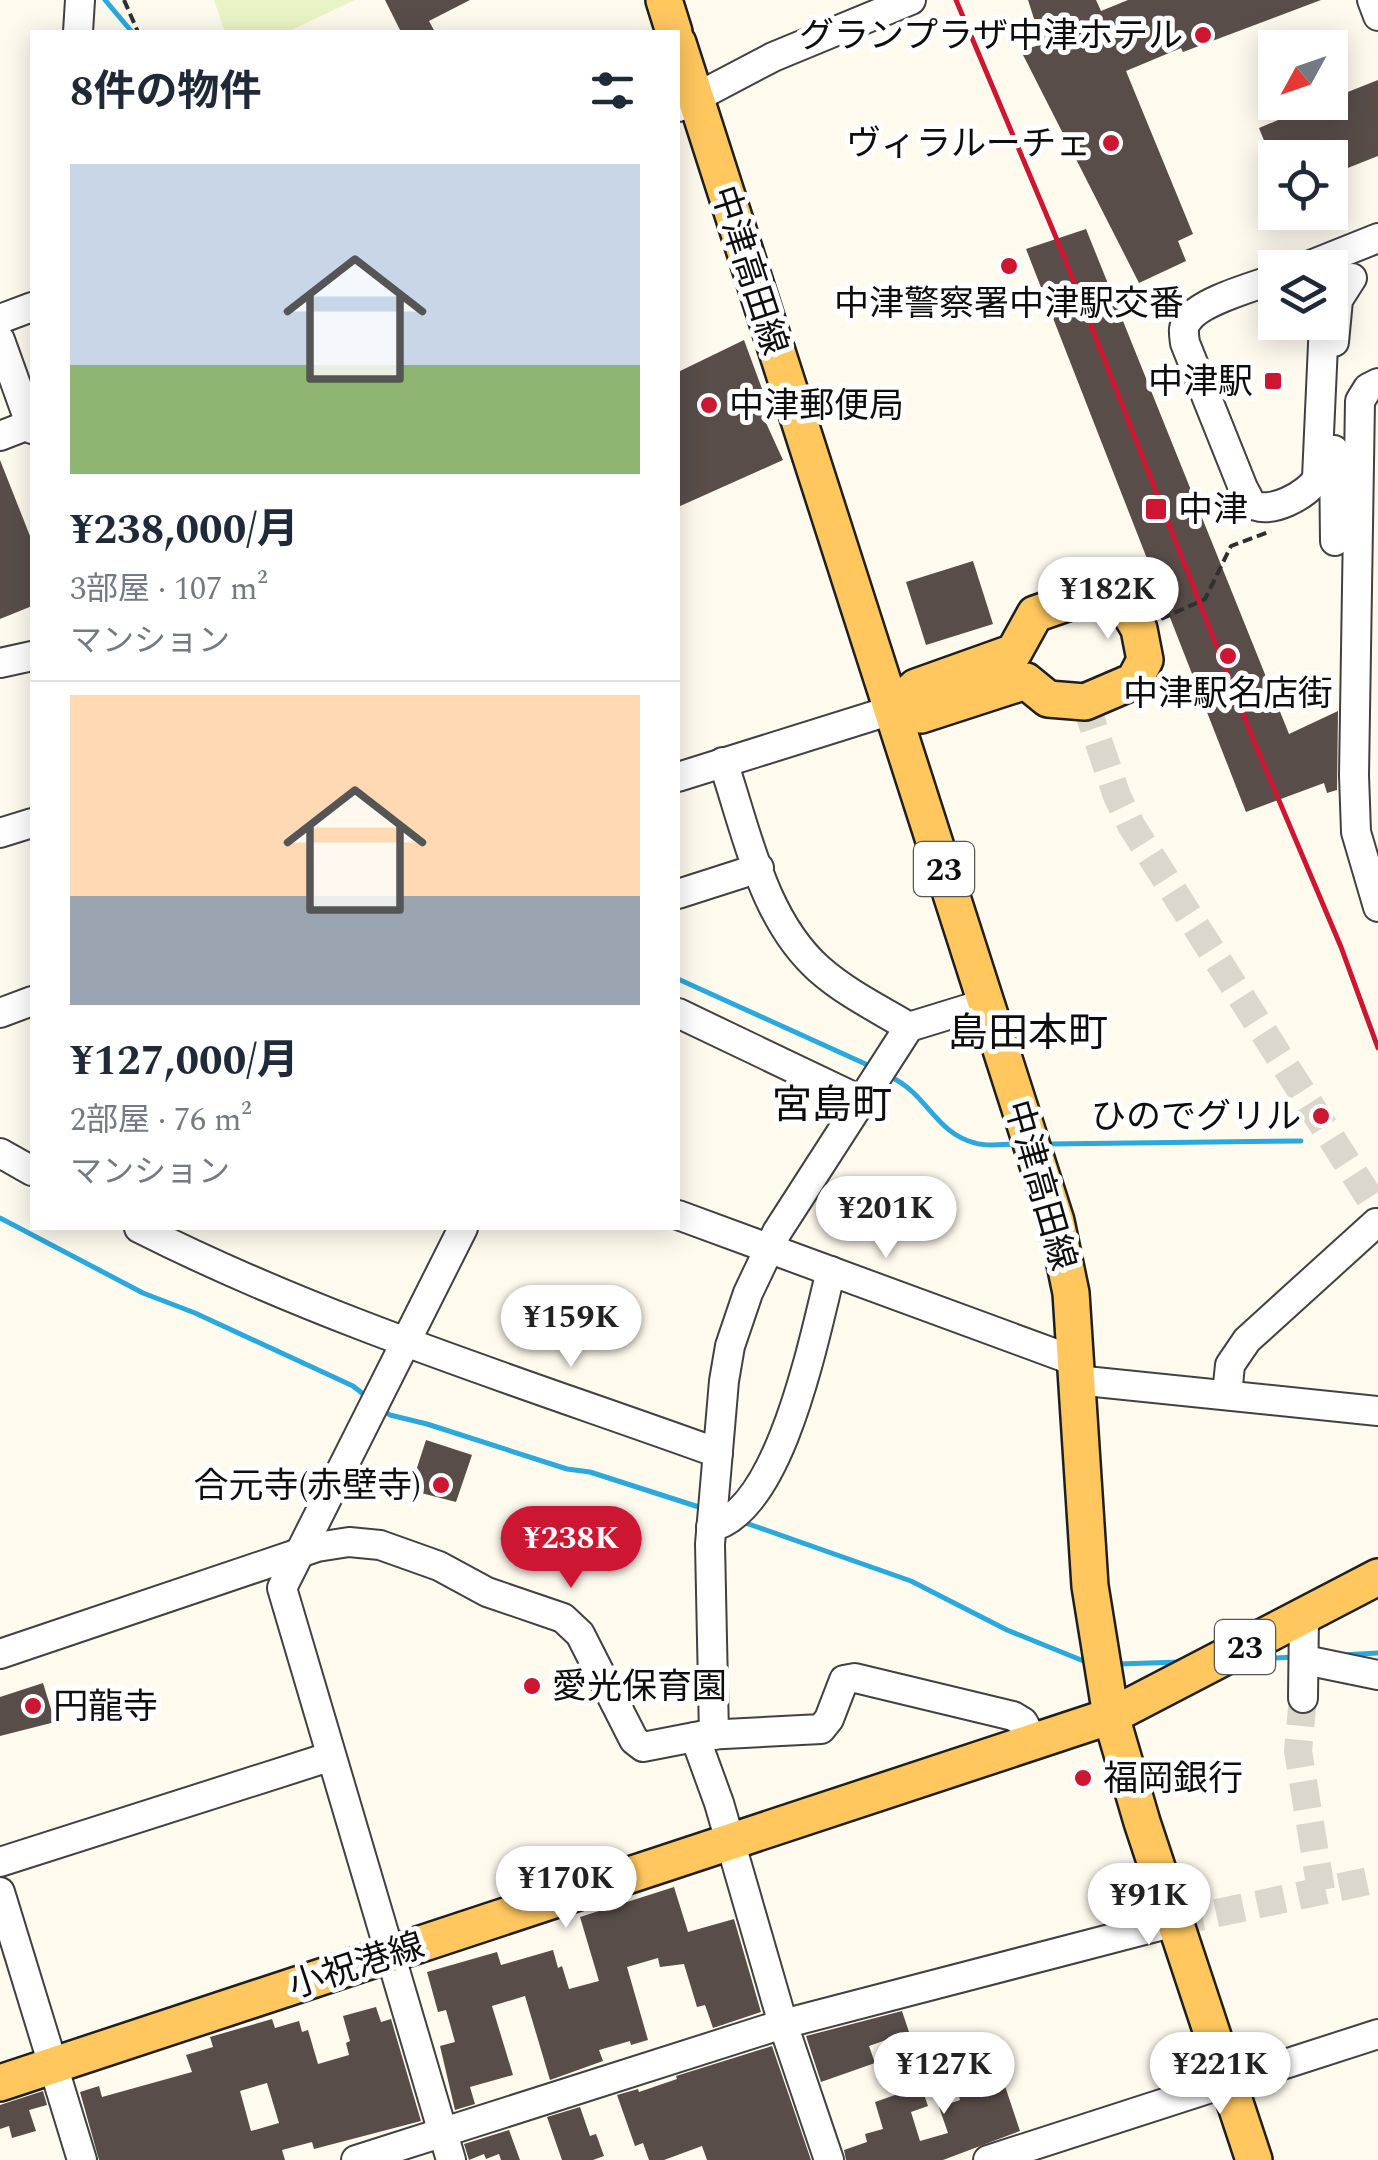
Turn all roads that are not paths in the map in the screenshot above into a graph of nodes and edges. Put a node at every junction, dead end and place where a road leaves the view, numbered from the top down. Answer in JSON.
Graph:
{"nodes":[{"id":1,"x":80,"y":0,"type":"edge"},
{"id":2,"x":664,"y":0,"type":"edge"},
{"id":3,"x":910,"y":0,"type":"edge"},
{"id":4,"x":1372,"y":0,"type":"edge"},
{"id":5,"x":1378,"y":16,"type":"edge"},
{"id":6,"x":78,"y":30,"type":"edge"},
{"id":7,"x":673,"y":30,"type":"edge"},
{"id":8,"x":680,"y":58,"type":"edge"},
{"id":9,"x":686,"y":103,"type":"edge"},
{"id":10,"x":1378,"y":238,"type":"edge"},
{"id":11,"x":1348,"y":250,"type":"edge"},
{"id":12,"x":1365,"y":273,"type":"edge"},
{"id":13,"x":1258,"y":286,"type":"edge"},
{"id":14,"x":30,"y":308,"type":"edge"},
{"id":15,"x":0,"y":319,"type":"edge"},
{"id":16,"x":0,"y":340,"type":"edge"},
{"id":17,"x":1323,"y":340,"type":"edge"},
{"id":18,"x":1378,"y":383,"type":"edge"},
{"id":19,"x":30,"y":421,"type":"edge"},
{"id":20,"x":30,"y":427,"type":"edge"},
{"id":21,"x":0,"y":436,"type":"edge"},
{"id":22,"x":1334,"y":541,"type":"dead end"},
{"id":23,"x":30,"y":656,"type":"edge"},
{"id":24,"x":0,"y":663,"type":"edge"},
{"id":25,"x":892,"y":710,"type":"junction"},
{"id":26,"x":723,"y":762,"type":"junction"},
{"id":27,"x":680,"y":776,"type":"edge"},
{"id":28,"x":1366,"y":806,"type":"edge"},
{"id":29,"x":30,"y":823,"type":"edge"},
{"id":30,"x":0,"y":833,"type":"edge"},
{"id":31,"x":759,"y":868,"type":"junction"},
{"id":32,"x":680,"y":893,"type":"edge"},
{"id":33,"x":1378,"y":908,"type":"edge"},
{"id":34,"x":30,"y":1001,"type":"edge"},
{"id":35,"x":987,"y":1003,"type":"junction"},
{"id":36,"x":0,"y":1013,"type":"edge"},
{"id":37,"x":680,"y":1014,"type":"edge"},
{"id":38,"x":910,"y":1028,"type":"junction"},
{"id":39,"x":862,"y":1100,"type":"junction"},
{"id":40,"x":0,"y":1153,"type":"edge"},
{"id":41,"x":30,"y":1170,"type":"edge"},
{"id":42,"x":680,"y":1215,"type":"edge"},
{"id":43,"x":1376,"y":1223,"type":"edge"},
{"id":44,"x":143,"y":1230,"type":"edge"},
{"id":45,"x":461,"y":1230,"type":"edge"},
{"id":46,"x":768,"y":1248,"type":"junction"},
{"id":47,"x":830,"y":1271,"type":"junction"},
{"id":48,"x":405,"y":1341,"type":"junction"},
{"id":49,"x":1075,"y":1371,"type":"junction"},
{"id":50,"x":1227,"y":1395,"type":"junction"},
{"id":51,"x":1378,"y":1411,"type":"edge"},
{"id":52,"x":718,"y":1453,"type":"junction"},
{"id":53,"x":711,"y":1527,"type":"junction"},
{"id":54,"x":299,"y":1553,"type":"junction"},
{"id":55,"x":1378,"y":1577,"type":"edge"},
{"id":56,"x":1304,"y":1616,"type":"junction"},
{"id":57,"x":0,"y":1654,"type":"edge"},
{"id":58,"x":1305,"y":1660,"type":"junction"},
{"id":59,"x":1378,"y":1675,"type":"edge"},
{"id":60,"x":1303,"y":1698,"type":"tunnel mouth"},
{"id":61,"x":1111,"y":1716,"type":"junction"},
{"id":62,"x":704,"y":1736,"type":"junction"},
{"id":63,"x":1034,"y":1742,"type":"junction"},
{"id":64,"x":330,"y":1757,"type":"junction"},
{"id":65,"x":731,"y":1842,"type":"junction"},
{"id":66,"x":0,"y":1862,"type":"edge"},
{"id":67,"x":0,"y":1892,"type":"edge"},
{"id":68,"x":1174,"y":1922,"type":"junction"},
{"id":69,"x":391,"y":1954,"type":"junction"},
{"id":70,"x":783,"y":2024,"type":"junction"},
{"id":71,"x":1378,"y":2034,"type":"edge"},
{"id":72,"x":53,"y":2065,"type":"junction"},
{"id":73,"x":0,"y":2082,"type":"edge"},
{"id":74,"x":1229,"y":2084,"type":"junction"},
{"id":75,"x":442,"y":2133,"type":"junction"},
{"id":76,"x":1046,"y":2152,"type":"edge"},
{"id":77,"x":82,"y":2160,"type":"edge"},
{"id":78,"x":356,"y":2160,"type":"edge"},
{"id":79,"x":452,"y":2160,"type":"edge"},
{"id":80,"x":829,"y":2160,"type":"edge"},
{"id":81,"x":988,"y":2160,"type":"edge"},
{"id":82,"x":1254,"y":2160,"type":"edge"}],
"edges":[{"from":1,"to":6,"type":"street"},
{"from":2,"to":7,"type":"main road"},
{"from":3,"to":9,"type":"street"},
{"from":4,"to":5,"type":"street"},
{"from":8,"to":9,"type":"main road","name":"中津高田線","number":"23"},
{"from":9,"to":25,"type":"main road","name":"中津高田線","number":"23"},
{"from":10,"to":11,"type":"street"},
{"from":12,"to":22,"type":"street"},
{"from":13,"to":17,"type":"street"},
{"from":14,"to":15,"type":"street"},
{"from":16,"to":19,"type":"street"},
{"from":18,"to":28,"type":"street"},
{"from":20,"to":21,"type":"street"},
{"from":23,"to":24,"type":"street"},
{"from":25,"to":25,"type":"main road"},
{"from":25,"to":26,"type":"street"},
{"from":25,"to":35,"type":"main road","name":"中津高田線","number":"23"},
{"from":26,"to":27,"type":"street"},
{"from":26,"to":31,"type":"street"},
{"from":28,"to":33,"type":"street"},
{"from":29,"to":30,"type":"street"},
{"from":31,"to":32,"type":"street"},
{"from":31,"to":38,"type":"street"},
{"from":34,"to":36,"type":"street"},
{"from":35,"to":38,"type":"street"},
{"from":35,"to":49,"type":"main road","name":"中津高田線","number":"23"},
{"from":37,"to":39,"type":"street"},
{"from":38,"to":39,"type":"street"},
{"from":39,"to":46,"type":"street"},
{"from":40,"to":41,"type":"street"},
{"from":42,"to":46,"type":"street"},
{"from":43,"to":50,"type":"street"},
{"from":44,"to":48,"type":"street"},
{"from":45,"to":48,"type":"street"},
{"from":46,"to":47,"type":"street"},
{"from":46,"to":52,"type":"street"},
{"from":47,"to":49,"type":"street"},
{"from":47,"to":53,"type":"street"},
{"from":48,"to":52,"type":"street"},
{"from":48,"to":54,"type":"street"},
{"from":49,"to":50,"type":"street"},
{"from":49,"to":61,"type":"main road","name":"中津高田線","number":"23"},
{"from":50,"to":51,"type":"street"},
{"from":52,"to":53,"type":"street"},
{"from":53,"to":62,"type":"street"},
{"from":54,"to":57,"type":"street"},
{"from":54,"to":62,"type":"street"},
{"from":54,"to":64,"type":"street"},
{"from":55,"to":56,"type":"main road","number":"23"},
{"from":56,"to":58,"type":"street"},
{"from":56,"to":61,"type":"main road","number":"23"},
{"from":58,"to":59,"type":"street"},
{"from":58,"to":60,"type":"street"},
{"from":61,"to":63,"type":"main road","name":"小祝港線"},
{"from":61,"to":68,"type":"main road","name":"中津高田線"},
{"from":62,"to":63,"type":"street"},
{"from":62,"to":65,"type":"street"},
{"from":63,"to":65,"type":"main road","name":"小祝港線"},
{"from":64,"to":66,"type":"street"},
{"from":64,"to":69,"type":"street"},
{"from":65,"to":69,"type":"main road","name":"小祝港線"},
{"from":65,"to":70,"type":"street"},
{"from":67,"to":72,"type":"street"},
{"from":68,"to":70,"type":"street"},
{"from":68,"to":74,"type":"main road","name":"中津高田線"},
{"from":69,"to":72,"type":"main road","name":"小祝港線"},
{"from":69,"to":75,"type":"street"},
{"from":70,"to":75,"type":"street"},
{"from":70,"to":80,"type":"street"},
{"from":71,"to":74,"type":"street"},
{"from":72,"to":73,"type":"main road","name":"小祝港線"},
{"from":72,"to":77,"type":"street"},
{"from":74,"to":76,"type":"street"},
{"from":74,"to":82,"type":"main road","name":"中津高田線"},
{"from":75,"to":78,"type":"street"},
{"from":75,"to":79,"type":"street"},
{"from":76,"to":81,"type":"street"}]}
